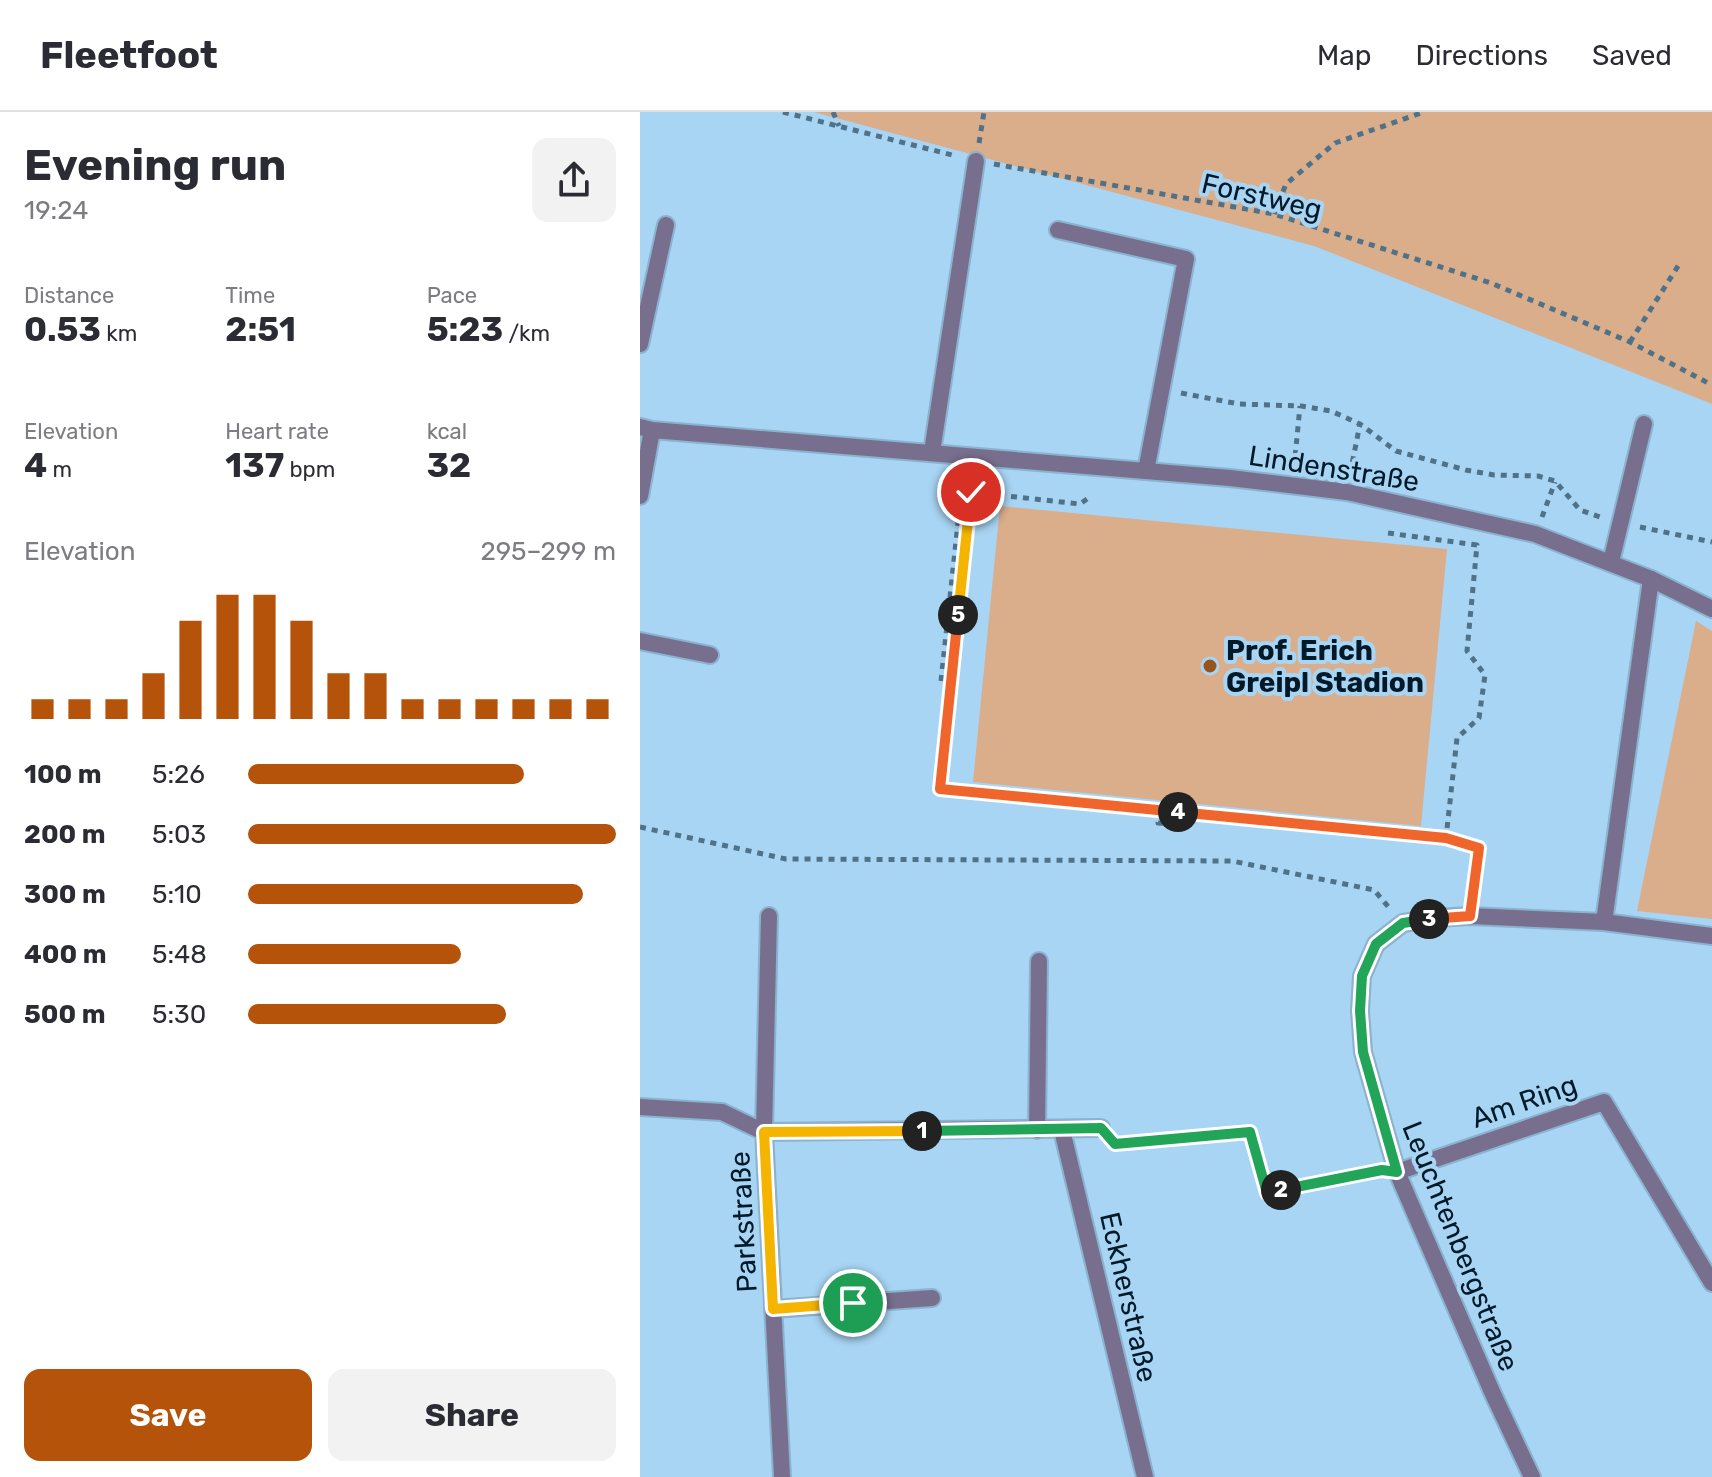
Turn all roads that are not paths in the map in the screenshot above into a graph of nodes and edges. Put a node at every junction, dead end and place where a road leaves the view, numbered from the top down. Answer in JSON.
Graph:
{"nodes":[{"id":1,"x":976,"y":161,"type":"road end"},
{"id":2,"x":666,"y":225,"type":"dead end"},
{"id":3,"x":1058,"y":230,"type":"dead end"},
{"id":4,"x":640,"y":344,"type":"edge"},
{"id":5,"x":1644,"y":424,"type":"dead end"},
{"id":6,"x":646,"y":428,"type":"edge"},
{"id":7,"x":932,"y":452,"type":"junction"},
{"id":8,"x":1146,"y":471,"type":"junction"},
{"id":9,"x":640,"y":496,"type":"edge"},
{"id":10,"x":1611,"y":562,"type":"junction"},
{"id":11,"x":1651,"y":579,"type":"junction"},
{"id":12,"x":1712,"y":609,"type":"edge"},
{"id":13,"x":640,"y":641,"type":"edge"},
{"id":14,"x":710,"y":655,"type":"dead end"},
{"id":15,"x":769,"y":916,"type":"dead end"},
{"id":16,"x":1604,"y":922,"type":"junction"},
{"id":17,"x":1712,"y":936,"type":"edge"},
{"id":18,"x":1039,"y":961,"type":"dead end"},
{"id":19,"x":640,"y":1107,"type":"edge"},
{"id":20,"x":1101,"y":1128,"type":"road end"},
{"id":21,"x":1037,"y":1130,"type":"junction"},
{"id":22,"x":1062,"y":1130,"type":"junction"},
{"id":23,"x":764,"y":1132,"type":"junction"},
{"id":24,"x":1397,"y":1172,"type":"junction"},
{"id":25,"x":1712,"y":1283,"type":"edge"},
{"id":26,"x":932,"y":1298,"type":"dead end"},
{"id":27,"x":773,"y":1309,"type":"junction"},
{"id":28,"x":782,"y":1477,"type":"edge"},
{"id":29,"x":1145,"y":1477,"type":"edge"},
{"id":30,"x":1532,"y":1477,"type":"edge"}],
"edges":[{"from":1,"to":7,"type":"street"},
{"from":2,"to":4,"type":"street"},
{"from":3,"to":8,"type":"street"},
{"from":5,"to":10,"type":"street"},
{"from":6,"to":7,"type":"street","name":"Lindenstraße"},
{"from":6,"to":9,"type":"street","name":"Lindenstraße"},
{"from":7,"to":8,"type":"street","name":"Lindenstraße"},
{"from":8,"to":10,"type":"street","name":"Lindenstraße"},
{"from":10,"to":11,"type":"street","name":"Lindenstraße"},
{"from":11,"to":12,"type":"street","name":"Lindenstraße"},
{"from":11,"to":16,"type":"street"},
{"from":13,"to":14,"type":"street"},
{"from":15,"to":23,"type":"street","name":"Parkstraße"},
{"from":16,"to":17,"type":"street"},
{"from":16,"to":24,"type":"street","name":"Leuchtenbergstraße"},
{"from":18,"to":21,"type":"street"},
{"from":19,"to":23,"type":"street"},
{"from":20,"to":22,"type":"street"},
{"from":21,"to":22,"type":"street"},
{"from":21,"to":23,"type":"street"},
{"from":22,"to":29,"type":"street","name":"Eckherstraße"},
{"from":23,"to":27,"type":"street","name":"Parkstraße"},
{"from":24,"to":25,"type":"street","name":"Am Ring"},
{"from":24,"to":30,"type":"street","name":"Leuchtenbergstraße"},
{"from":26,"to":27,"type":"street"},
{"from":27,"to":28,"type":"street","name":"Parkstraße"}]}
